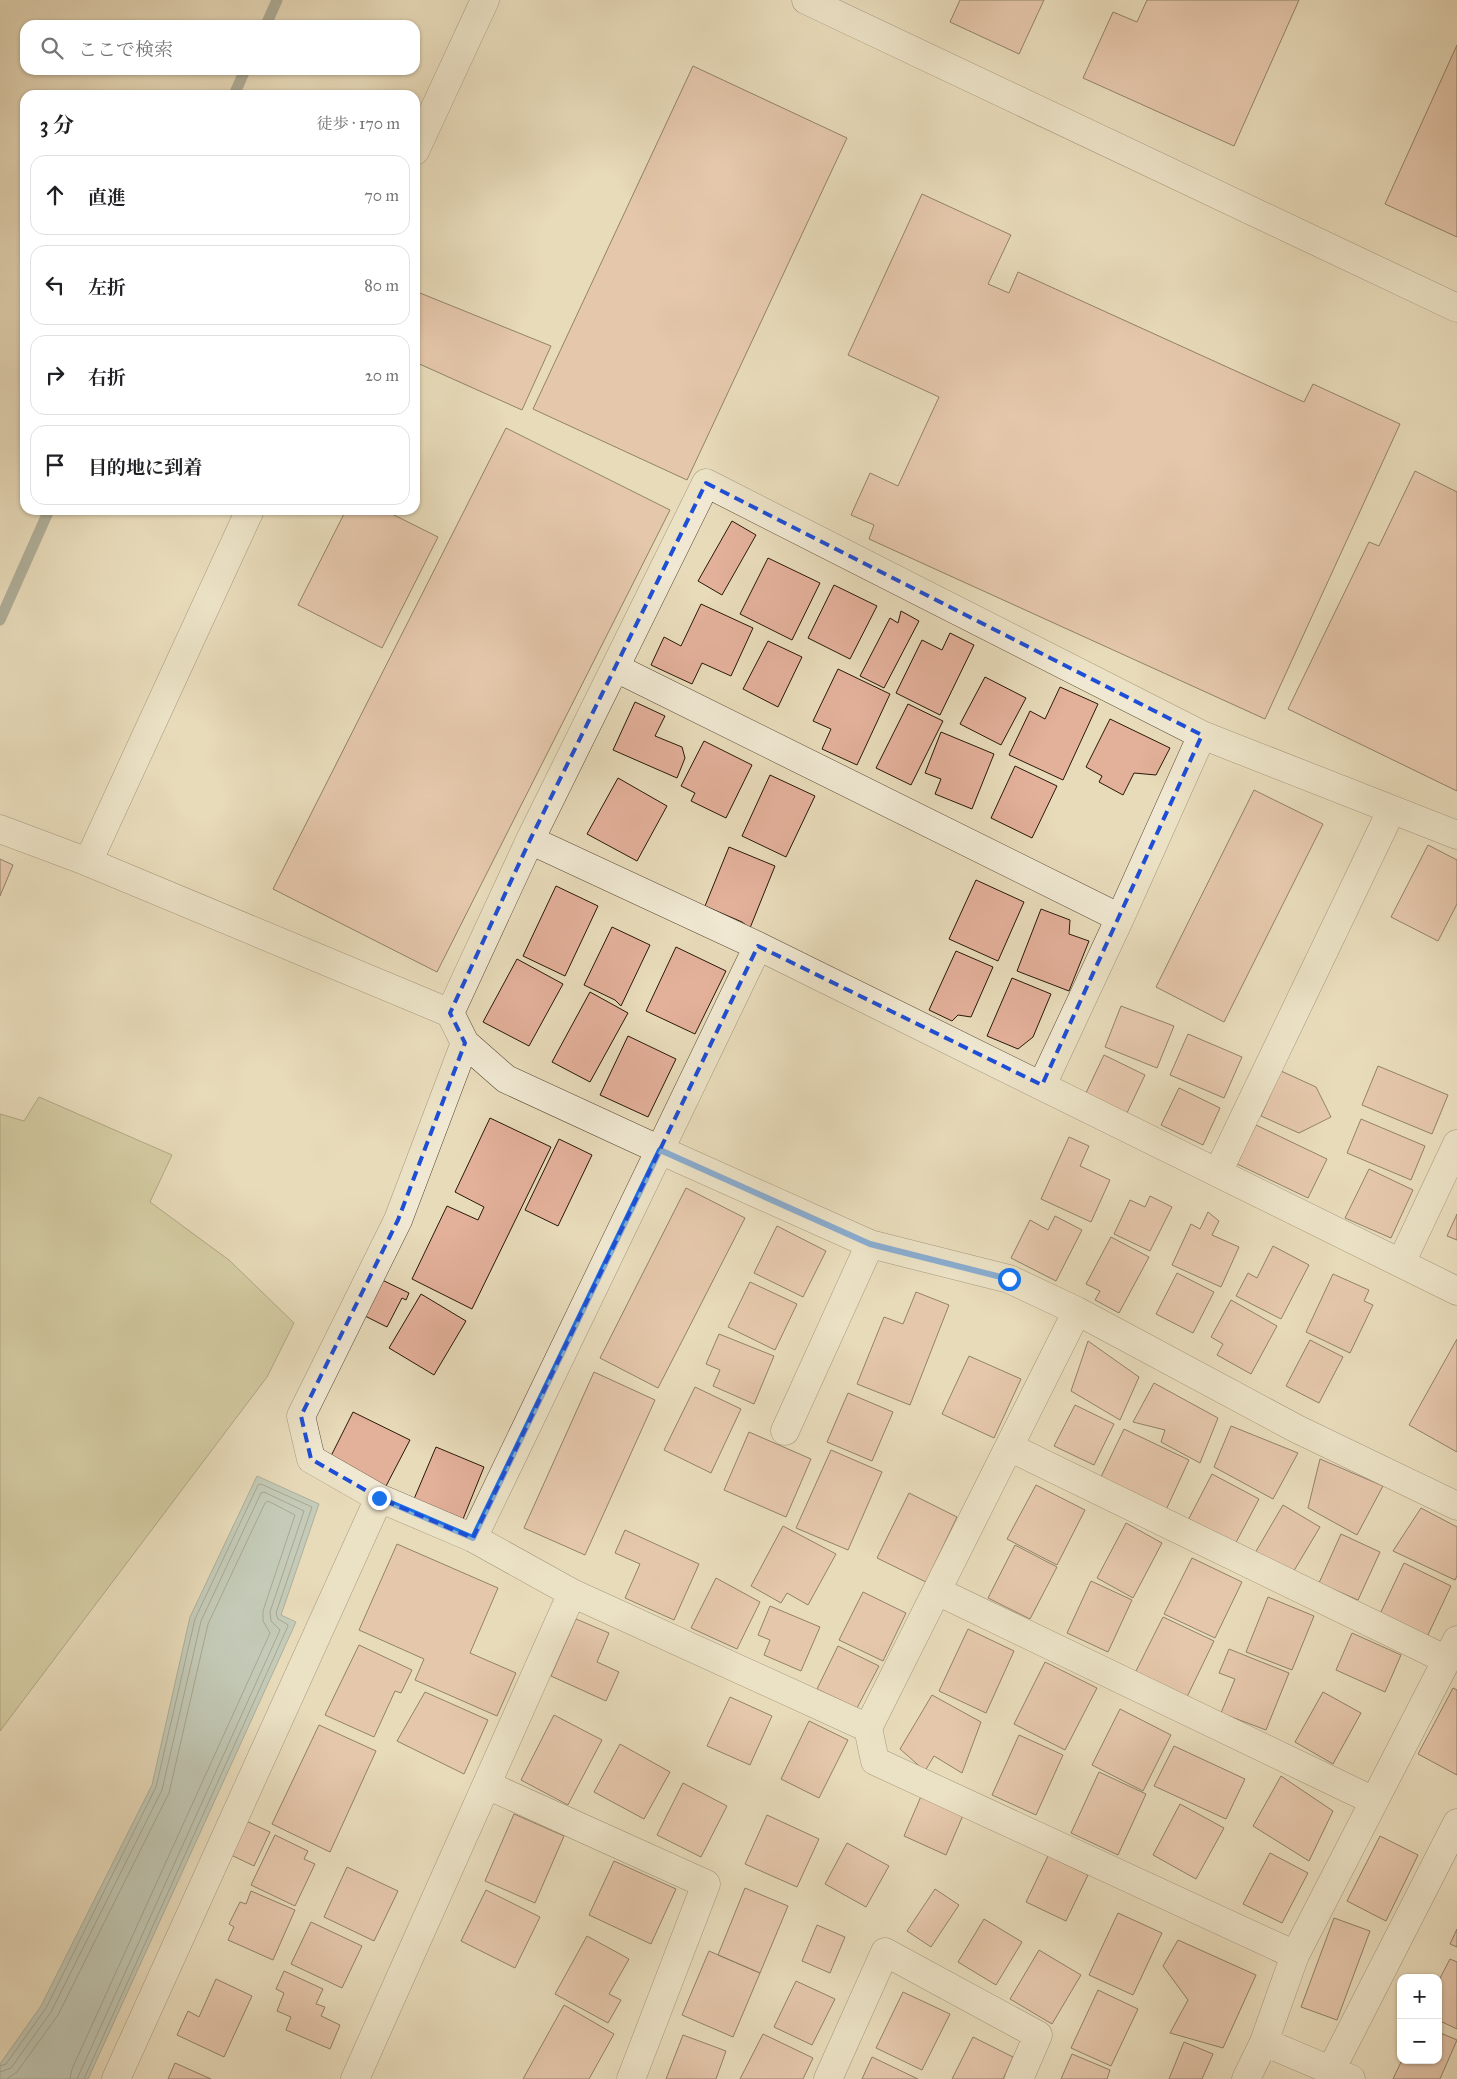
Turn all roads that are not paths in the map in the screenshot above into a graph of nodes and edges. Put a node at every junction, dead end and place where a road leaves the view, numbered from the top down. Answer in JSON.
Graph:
{"nodes":[{"id":1,"x":485,"y":0,"type":"edge"},
{"id":2,"x":806,"y":0,"type":"edge"},
{"id":3,"x":420,"y":140,"type":"edge"},
{"id":4,"x":1457,"y":308,"type":"edge"},
{"id":5,"x":248,"y":515,"type":"edge"},
{"id":6,"x":616,"y":668,"type":"junction"},
{"id":7,"x":1202,"y":735,"type":"junction"},
{"id":8,"x":1391,"y":810,"type":"junction"},
{"id":9,"x":0,"y":829,"type":"edge"},
{"id":10,"x":1457,"y":835,"type":"edge"},
{"id":11,"x":530,"y":840,"type":"junction"},
{"id":12,"x":88,"y":862,"type":"junction"},
{"id":13,"x":1120,"y":918,"type":"junction"},
{"id":14,"x":758,"y":946,"type":"junction"},
{"id":15,"x":450,"y":1013,"type":"junction"},
{"id":16,"x":465,"y":1043,"type":"junction"},
{"id":17,"x":1042,"y":1085,"type":"junction"},
{"id":18,"x":1457,"y":1144,"type":"edge"},
{"id":19,"x":660,"y":1150,"type":"junction"},
{"id":20,"x":1218,"y":1172,"type":"junction"},
{"id":21,"x":870,"y":1244,"type":"junction"},
{"id":22,"x":1401,"y":1263,"type":"junction"},
{"id":23,"x":1457,"y":1291,"type":"edge"},
{"id":24,"x":1077,"y":1311,"type":"junction"},
{"id":25,"x":785,"y":1431,"type":"dead end"},
{"id":26,"x":1010,"y":1447,"type":"junction"},
{"id":27,"x":379,"y":1498,"type":"junction"},
{"id":28,"x":1457,"y":1506,"type":"edge"},
{"id":29,"x":473,"y":1538,"type":"junction"},
{"id":30,"x":937,"y":1591,"type":"junction"},
{"id":31,"x":572,"y":1592,"type":"junction"},
{"id":32,"x":1452,"y":1650,"type":"edge"},
{"id":33,"x":868,"y":1728,"type":"junction"},
{"id":34,"x":487,"y":1784,"type":"junction"},
{"id":35,"x":1374,"y":1801,"type":"junction"},
{"id":36,"x":1457,"y":1823,"type":"edge"},
{"id":37,"x":1295,"y":1955,"type":"junction"},
{"id":38,"x":1264,"y":2042,"type":"junction"},
{"id":39,"x":1341,"y":2074,"type":"edge"},
{"id":40,"x":116,"y":2079,"type":"edge"},
{"id":41,"x":355,"y":2079,"type":"edge"},
{"id":42,"x":631,"y":2079,"type":"edge"},
{"id":43,"x":828,"y":2079,"type":"edge"},
{"id":44,"x":1019,"y":2079,"type":"edge"},
{"id":45,"x":1246,"y":2079,"type":"edge"}],
"edges":[{"from":1,"to":3,"type":"street"},
{"from":2,"to":4,"type":"street"},
{"from":5,"to":12,"type":"street"},
{"from":6,"to":7,"type":"street"},
{"from":6,"to":11,"type":"street"},
{"from":6,"to":13,"type":"street"},
{"from":7,"to":8,"type":"street"},
{"from":7,"to":13,"type":"street"},
{"from":8,"to":10,"type":"street"},
{"from":8,"to":20,"type":"street"},
{"from":9,"to":12,"type":"street"},
{"from":11,"to":14,"type":"street"},
{"from":11,"to":15,"type":"street"},
{"from":12,"to":15,"type":"street"},
{"from":13,"to":17,"type":"street"},
{"from":14,"to":17,"type":"street"},
{"from":14,"to":19,"type":"street"},
{"from":15,"to":16,"type":"street"},
{"from":16,"to":19,"type":"street"},
{"from":16,"to":27,"type":"street"},
{"from":17,"to":20,"type":"street"},
{"from":18,"to":22,"type":"street"},
{"from":19,"to":21,"type":"street"},
{"from":19,"to":29,"type":"street"},
{"from":20,"to":22,"type":"street"},
{"from":21,"to":24,"type":"street"},
{"from":21,"to":25,"type":"street"},
{"from":22,"to":23,"type":"street"},
{"from":24,"to":26,"type":"street"},
{"from":24,"to":28,"type":"street"},
{"from":26,"to":30,"type":"street"},
{"from":26,"to":32,"type":"street"},
{"from":27,"to":29,"type":"street"},
{"from":27,"to":40,"type":"street"},
{"from":29,"to":31,"type":"street"},
{"from":30,"to":33,"type":"street"},
{"from":30,"to":35,"type":"street"},
{"from":31,"to":33,"type":"street"},
{"from":31,"to":34,"type":"street"},
{"from":32,"to":35,"type":"street"},
{"from":33,"to":37,"type":"street"},
{"from":34,"to":41,"type":"street"},
{"from":34,"to":42,"type":"street"},
{"from":35,"to":37,"type":"street"},
{"from":36,"to":39,"type":"street"},
{"from":37,"to":38,"type":"street"},
{"from":38,"to":39,"type":"street"},
{"from":38,"to":45,"type":"street"},
{"from":43,"to":44,"type":"street"}]}
